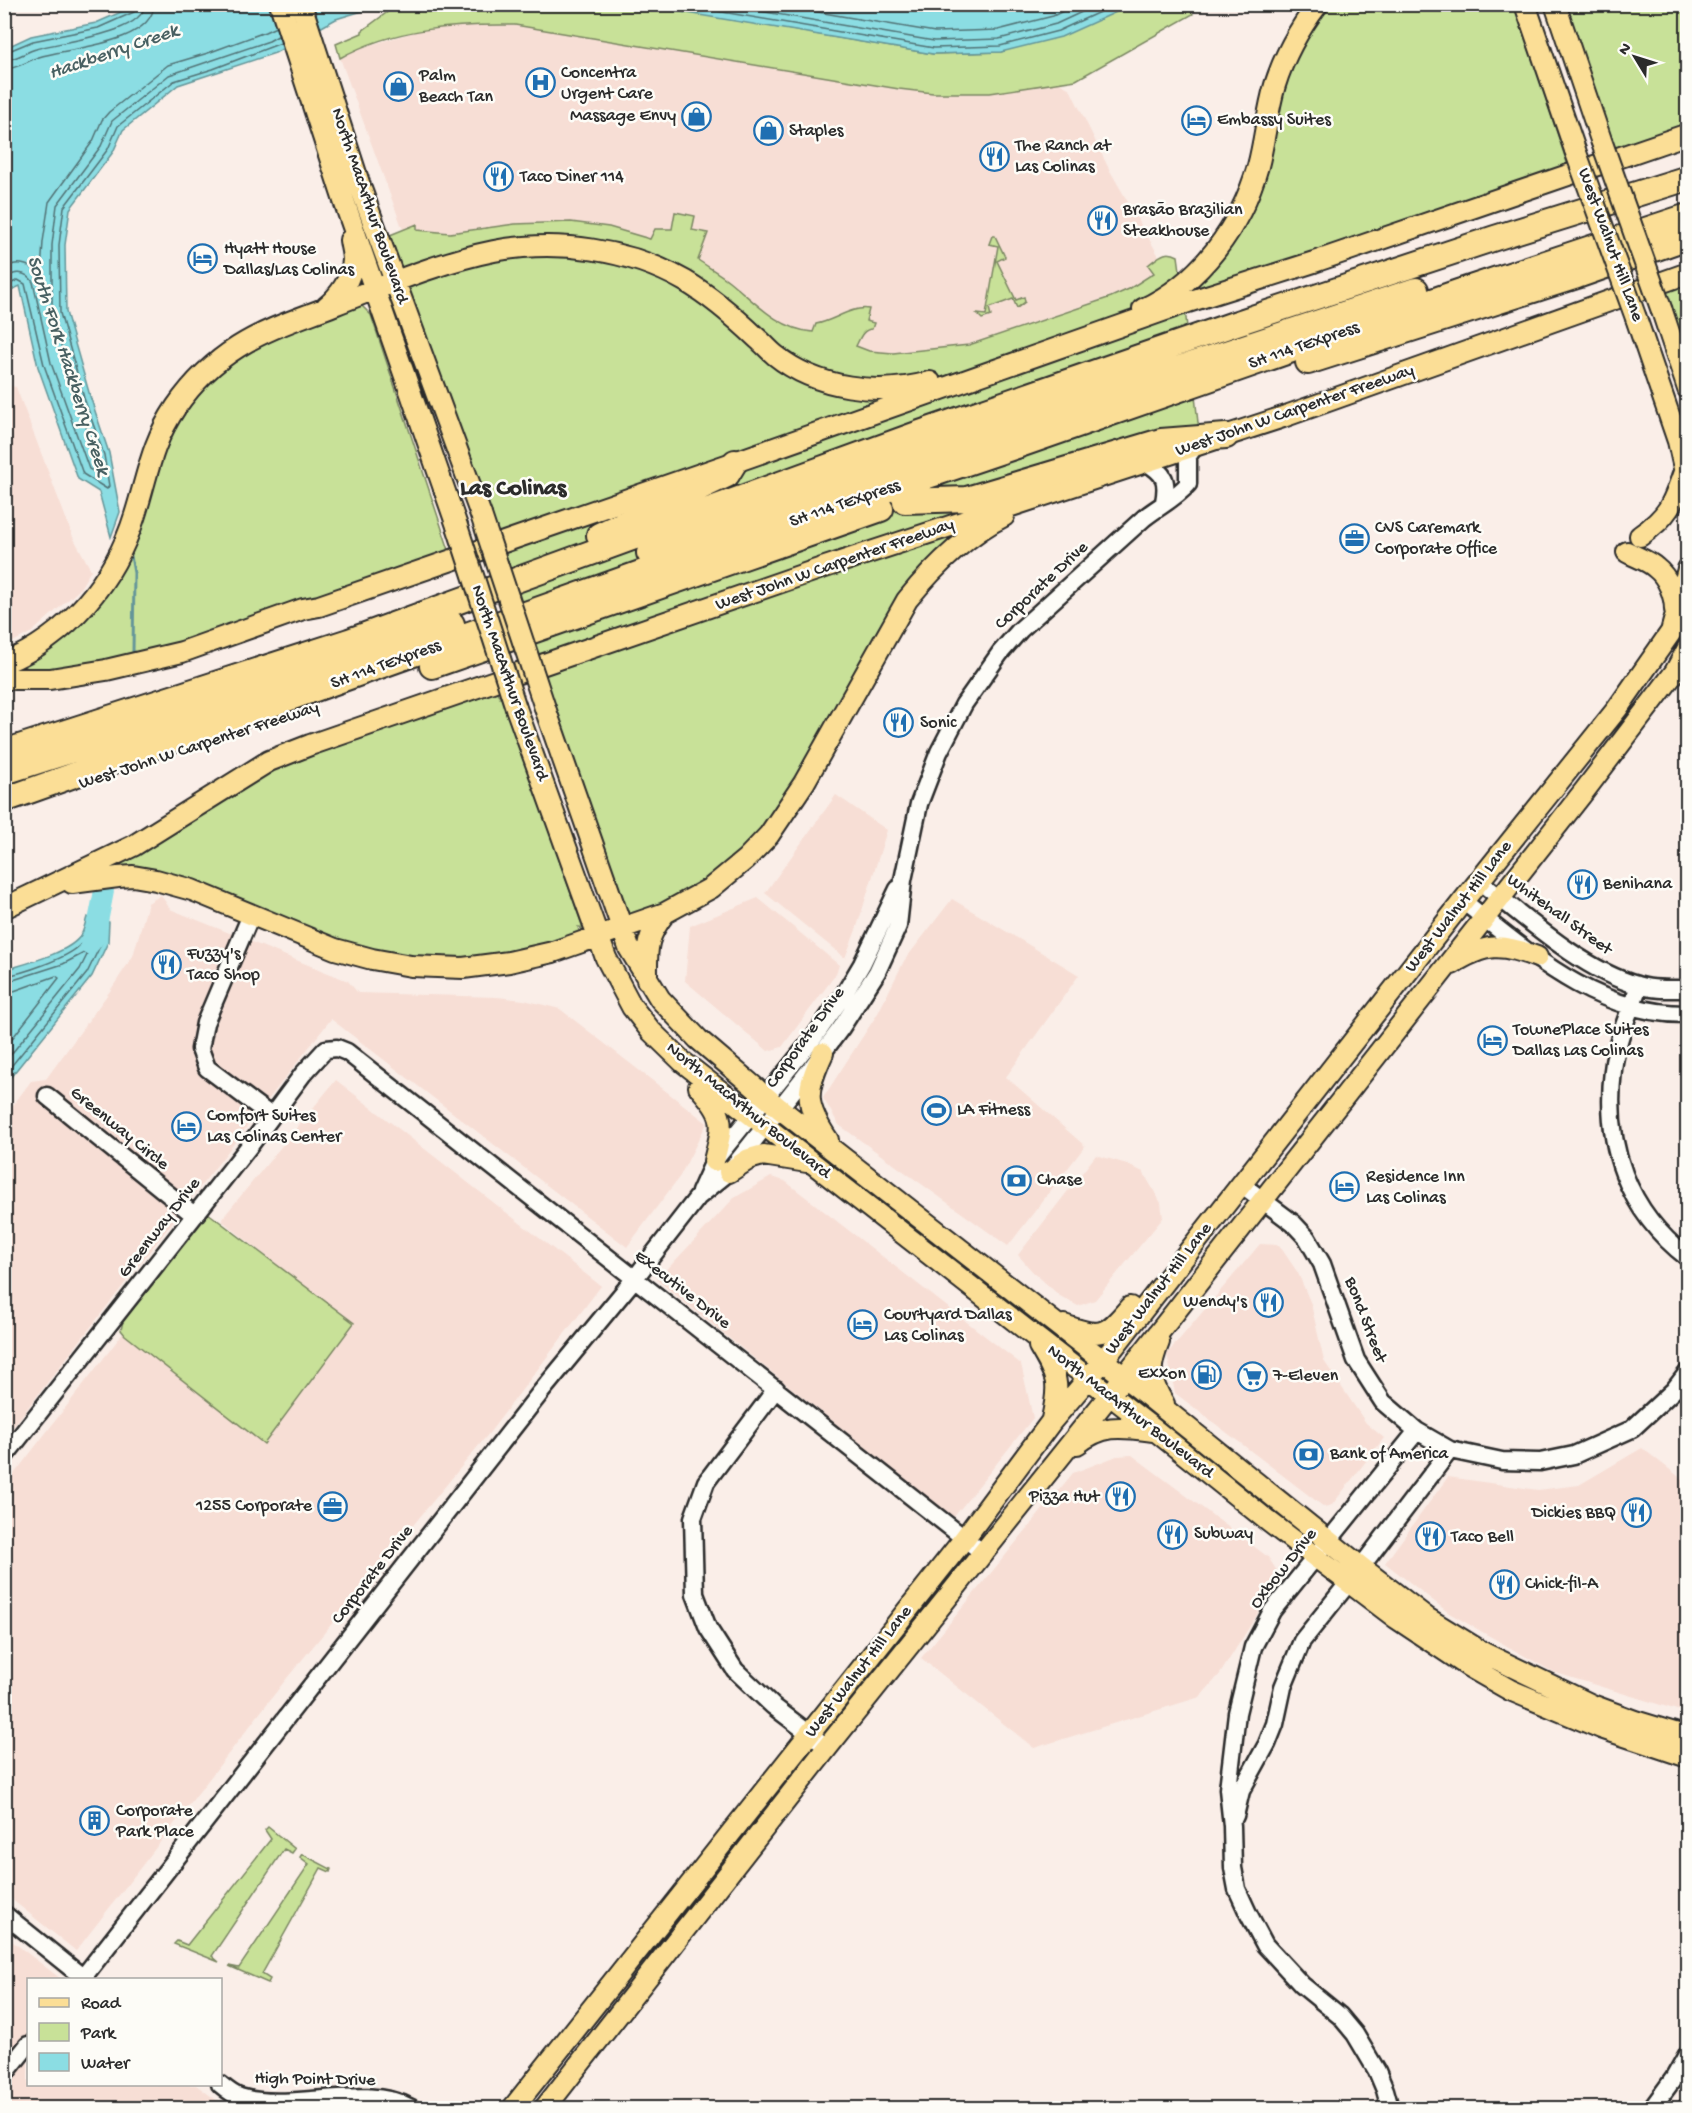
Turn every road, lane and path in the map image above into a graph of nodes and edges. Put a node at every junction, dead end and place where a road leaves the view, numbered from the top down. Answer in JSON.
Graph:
{"nodes":[{"id":1,"x":280,"y":4,"type":"edge"},
{"id":2,"x":301,"y":4,"type":"edge"},
{"id":3,"x":1318,"y":4,"type":"edge"},
{"id":4,"x":1526,"y":4,"type":"edge"},
{"id":5,"x":1555,"y":4,"type":"edge"},
{"id":6,"x":313,"y":72,"type":"junction"},
{"id":7,"x":317,"y":117,"type":"junction"},
{"id":8,"x":1688,"y":134,"type":"edge"},
{"id":9,"x":1688,"y":178,"type":"edge"},
{"id":10,"x":1688,"y":194,"type":"edge"},
{"id":11,"x":343,"y":198,"type":"junction"},
{"id":12,"x":1688,"y":204,"type":"edge"},
{"id":13,"x":1688,"y":216,"type":"edge"},
{"id":14,"x":1648,"y":230,"type":"junction"},
{"id":15,"x":376,"y":231,"type":"junction"},
{"id":16,"x":1688,"y":237,"type":"edge"},
{"id":17,"x":1495,"y":238,"type":"junction"},
{"id":18,"x":1688,"y":273,"type":"edge"},
{"id":19,"x":394,"y":283,"type":"junction"},
{"id":20,"x":374,"y":290,"type":"junction"},
{"id":21,"x":324,"y":309,"type":"junction"},
{"id":22,"x":1431,"y":321,"type":"junction"},
{"id":23,"x":1090,"y":336,"type":"junction"},
{"id":24,"x":1164,"y":348,"type":"junction"},
{"id":25,"x":1054,"y":350,"type":"junction"},
{"id":26,"x":1688,"y":389,"type":"edge"},
{"id":27,"x":1226,"y":436,"type":"junction"},
{"id":28,"x":966,"y":439,"type":"junction"},
{"id":29,"x":1196,"y":446,"type":"junction"},
{"id":30,"x":735,"y":462,"type":"junction"},
{"id":31,"x":1146,"y":462,"type":"junction"},
{"id":32,"x":1686,"y":478,"type":"edge"},
{"id":33,"x":1054,"y":492,"type":"junction"},
{"id":34,"x":905,"y":501,"type":"junction"},
{"id":35,"x":1164,"y":502,"type":"junction"},
{"id":36,"x":1640,"y":536,"type":"dead end"},
{"id":37,"x":1627,"y":552,"type":"dead end"},
{"id":38,"x":1688,"y":569,"type":"edge"},
{"id":39,"x":1676,"y":620,"type":"junction"},
{"id":40,"x":349,"y":640,"type":"junction"},
{"id":41,"x":1688,"y":648,"type":"edge"},
{"id":42,"x":4,"y":663,"type":"edge"},
{"id":43,"x":4,"y":679,"type":"edge"},
{"id":44,"x":4,"y":752,"type":"edge"},
{"id":45,"x":4,"y":772,"type":"edge"},
{"id":46,"x":4,"y":800,"type":"edge"},
{"id":47,"x":4,"y":813,"type":"edge"},
{"id":48,"x":1479,"y":881,"type":"junction"},
{"id":49,"x":49,"y":888,"type":"junction"},
{"id":50,"x":1500,"y":897,"type":"junction"},
{"id":51,"x":1463,"y":901,"type":"junction"},
{"id":52,"x":4,"y":908,"type":"edge"},
{"id":53,"x":665,"y":913,"type":"junction"},
{"id":54,"x":250,"y":915,"type":"junction"},
{"id":55,"x":1484,"y":917,"type":"junction"},
{"id":56,"x":621,"y":928,"type":"junction"},
{"id":57,"x":597,"y":936,"type":"junction"},
{"id":58,"x":1537,"y":957,"type":"junction"},
{"id":59,"x":869,"y":968,"type":"junction"},
{"id":60,"x":1437,"y":978,"type":"junction"},
{"id":61,"x":647,"y":980,"type":"junction"},
{"id":62,"x":1639,"y":986,"type":"junction"},
{"id":63,"x":1688,"y":989,"type":"edge"},
{"id":64,"x":1631,"y":1008,"type":"junction"},
{"id":65,"x":1688,"y":1014,"type":"edge"},
{"id":66,"x":823,"y":1053,"type":"junction"},
{"id":67,"x":356,"y":1059,"type":"joint"},
{"id":68,"x":683,"y":1062,"type":"junction"},
{"id":69,"x":47,"y":1096,"type":"dead end"},
{"id":70,"x":772,"y":1102,"type":"junction"},
{"id":71,"x":270,"y":1116,"type":"junction"},
{"id":72,"x":758,"y":1121,"type":"junction"},
{"id":73,"x":838,"y":1155,"type":"junction"},
{"id":74,"x":810,"y":1162,"type":"junction"},
{"id":75,"x":721,"y":1166,"type":"junction"},
{"id":76,"x":1241,"y":1185,"type":"junction"},
{"id":77,"x":1262,"y":1201,"type":"junction"},
{"id":78,"x":194,"y":1215,"type":"junction"},
{"id":79,"x":1197,"y":1240,"type":"junction"},
{"id":80,"x":1688,"y":1258,"type":"edge"},
{"id":81,"x":635,"y":1278,"type":"junction"},
{"id":82,"x":1048,"y":1319,"type":"junction"},
{"id":83,"x":1166,"y":1324,"type":"junction"},
{"id":84,"x":1035,"y":1338,"type":"junction"},
{"id":85,"x":1102,"y":1361,"type":"junction"},
{"id":86,"x":1688,"y":1372,"type":"edge"},
{"id":87,"x":1125,"y":1377,"type":"junction"},
{"id":88,"x":1088,"y":1379,"type":"junction"},
{"id":89,"x":776,"y":1389,"type":"junction"},
{"id":90,"x":1110,"y":1395,"type":"junction"},
{"id":91,"x":1170,"y":1413,"type":"junction"},
{"id":92,"x":1051,"y":1422,"type":"junction"},
{"id":93,"x":1156,"y":1431,"type":"junction"},
{"id":94,"x":1417,"y":1431,"type":"junction"},
{"id":95,"x":1450,"y":1450,"type":"junction"},
{"id":96,"x":1062,"y":1454,"type":"junction"},
{"id":97,"x":4,"y":1457,"type":"edge"},
{"id":98,"x":964,"y":1539,"type":"junction"},
{"id":99,"x":1329,"y":1542,"type":"junction"},
{"id":100,"x":983,"y":1553,"type":"junction"},
{"id":101,"x":1315,"y":1558,"type":"junction"},
{"id":102,"x":1361,"y":1567,"type":"junction"},
{"id":103,"x":1348,"y":1583,"type":"junction"},
{"id":104,"x":809,"y":1735,"type":"junction"},
{"id":105,"x":1688,"y":1737,"type":"edge"},
{"id":106,"x":828,"y":1748,"type":"junction"},
{"id":107,"x":1688,"y":1757,"type":"edge"},
{"id":108,"x":1232,"y":1826,"type":"junction"},
{"id":109,"x":4,"y":1914,"type":"edge"},
{"id":110,"x":82,"y":1978,"type":"edge"},
{"id":111,"x":84,"y":1978,"type":"edge"},
{"id":112,"x":27,"y":2046,"type":"edge"},
{"id":113,"x":1688,"y":2053,"type":"edge"},
{"id":114,"x":4,"y":2075,"type":"edge"},
{"id":115,"x":222,"y":2086,"type":"edge"},
{"id":116,"x":411,"y":2109,"type":"edge"},
{"id":117,"x":513,"y":2109,"type":"edge"},
{"id":118,"x":545,"y":2109,"type":"edge"},
{"id":119,"x":1390,"y":2109,"type":"edge"},
{"id":120,"x":1652,"y":2109,"type":"edge"}],
"edges":[{"from":1,"to":6,"type":"main road","name":"North MacArthur Boulevard"},
{"from":2,"to":6,"type":"main road","name":"North MacArthur Boulevard"},
{"from":3,"to":23,"type":"main road"},
{"from":4,"to":32,"type":"main road","name":"West Walnut Hill Lane","bridge":true},
{"from":5,"to":26,"type":"main road","name":"West Walnut Hill Lane","bridge":true},
{"from":6,"to":7,"type":"main road","name":"North MacArthur Boulevard"},
{"from":6,"to":15,"type":"main road","name":"North MacArthur Boulevard"},
{"from":7,"to":11,"type":"main road","name":"North MacArthur Boulevard"},
{"from":7,"to":15,"type":"main road"},
{"from":8,"to":23,"type":"main road"},
{"from":9,"to":17,"type":"highway"},
{"from":10,"to":17,"type":"highway"},
{"from":11,"to":20,"type":"main road","name":"North MacArthur Boulevard"},
{"from":11,"to":21,"type":"main road"},
{"from":12,"to":28,"type":"highway","name":"SH 114 TEXpress"},
{"from":13,"to":14,"type":"highway","name":"SH 114 TEXpress"},
{"from":14,"to":22,"type":"highway"},
{"from":14,"to":46,"type":"highway","name":"SH 114 TEXpress"},
{"from":15,"to":19,"type":"main road","name":"North MacArthur Boulevard"},
{"from":16,"to":22,"type":"highway","name":"West John W Carpenter Freeway"},
{"from":17,"to":24,"type":"highway"},
{"from":18,"to":27,"type":"main road","name":"West John W Carpenter Freeway"},
{"from":19,"to":20,"type":"main road"},
{"from":19,"to":25,"type":"main road"},
{"from":19,"to":56,"type":"main road","name":"North MacArthur Boulevard","bridge":true},
{"from":20,"to":21,"type":"main road"},
{"from":20,"to":57,"type":"main road","name":"North MacArthur Boulevard","bridge":true},
{"from":21,"to":42,"type":"main road"},
{"from":22,"to":34,"type":"highway","name":"West John W Carpenter Freeway"},
{"from":23,"to":25,"type":"main road"},
{"from":24,"to":28,"type":"highway"},
{"from":24,"to":40,"type":"highway"},
{"from":25,"to":30,"type":"main road"},
{"from":27,"to":29,"type":"main road","name":"West John W Carpenter Freeway"},
{"from":27,"to":34,"type":"highway"},
{"from":28,"to":45,"type":"highway","name":"SH 114 TEXpress"},
{"from":29,"to":31,"type":"main road","name":"West John W Carpenter Freeway"},
{"from":29,"to":35,"type":"street","name":"Corporate Drive"},
{"from":30,"to":40,"type":"highway"},
{"from":30,"to":43,"type":"main road"},
{"from":31,"to":33,"type":"main road","name":"West John W Carpenter Freeway"},
{"from":31,"to":35,"type":"street"},
{"from":32,"to":36,"type":"main road"},
{"from":33,"to":49,"type":"main road","name":"West John W Carpenter Freeway"},
{"from":33,"to":53,"type":"main road"},
{"from":34,"to":47,"type":"highway","name":"West John W Carpenter Freeway"},
{"from":35,"to":59,"type":"street","name":"Corporate Drive"},
{"from":37,"to":39,"type":"main road"},
{"from":38,"to":39,"type":"main road","name":"West Walnut Hill Lane"},
{"from":39,"to":48,"type":"main road","name":"West Walnut Hill Lane"},
{"from":40,"to":44,"type":"highway"},
{"from":41,"to":50,"type":"main road","name":"West Walnut Hill Lane"},
{"from":48,"to":50,"type":"street","name":"Whitehall Street"},
{"from":48,"to":51,"type":"main road","name":"West Walnut Hill Lane"},
{"from":49,"to":52,"type":"main road","name":"West John W Carpenter Freeway"},
{"from":49,"to":54,"type":"main road"},
{"from":50,"to":55,"type":"main road","name":"West Walnut Hill Lane"},
{"from":50,"to":62,"type":"street","name":"Whitehall Street"},
{"from":51,"to":55,"type":"street"},
{"from":51,"to":76,"type":"main road","name":"West Walnut Hill Lane"},
{"from":53,"to":56,"type":"main road"},
{"from":53,"to":61,"type":"main road"},
{"from":54,"to":57,"type":"main road"},
{"from":54,"to":71,"type":"street"},
{"from":55,"to":58,"type":"street"},
{"from":55,"to":60,"type":"main road","name":"West Walnut Hill Lane"},
{"from":56,"to":57,"type":"main road"},
{"from":56,"to":61,"type":"main road","name":"North MacArthur Boulevard"},
{"from":57,"to":68,"type":"main road","name":"North MacArthur Boulevard"},
{"from":58,"to":60,"type":"main road"},
{"from":58,"to":64,"type":"street"},
{"from":59,"to":66,"type":"street","name":"Corporate Drive"},
{"from":59,"to":70,"type":"street","name":"Corporate Drive"},
{"from":60,"to":77,"type":"main road","name":"West Walnut Hill Lane"},
{"from":61,"to":70,"type":"main road","name":"North MacArthur Boulevard"},
{"from":62,"to":63,"type":"street","name":"Whitehall Street"},
{"from":62,"to":64,"type":"street"},
{"from":64,"to":65,"type":"street"},
{"from":64,"to":80,"type":"street"},
{"from":66,"to":70,"type":"street","name":"Corporate Drive"},
{"from":66,"to":73,"type":"main road"},
{"from":67,"to":71,"type":"street","name":"Greenway Drive"},
{"from":67,"to":81,"type":"street","name":"Executive Drive"},
{"from":68,"to":72,"type":"main road","name":"North MacArthur Boulevard"},
{"from":68,"to":75,"type":"main road"},
{"from":69,"to":78,"type":"street","name":"Greenway Circle"},
{"from":70,"to":72,"type":"street","name":"Corporate Drive"},
{"from":70,"to":73,"type":"main road","name":"North MacArthur Boulevard"},
{"from":71,"to":78,"type":"street","name":"Greenway Drive"},
{"from":72,"to":74,"type":"main road","name":"North MacArthur Boulevard"},
{"from":72,"to":75,"type":"street","name":"Corporate Drive"},
{"from":73,"to":82,"type":"main road","name":"North MacArthur Boulevard"},
{"from":74,"to":75,"type":"main road"},
{"from":74,"to":84,"type":"main road","name":"North MacArthur Boulevard"},
{"from":75,"to":81,"type":"street","name":"Corporate Drive"},
{"from":76,"to":77,"type":"street","name":"Bond Street"},
{"from":76,"to":79,"type":"main road","name":"West Walnut Hill Lane"},
{"from":77,"to":83,"type":"main road","name":"West Walnut Hill Lane"},
{"from":77,"to":94,"type":"street","name":"Bond Street"},
{"from":78,"to":97,"type":"street","name":"Greenway Drive"},
{"from":79,"to":82,"type":"main road"},
{"from":79,"to":85,"type":"main road","name":"West Walnut Hill Lane"},
{"from":81,"to":89,"type":"street","name":"Executive Drive"},
{"from":81,"to":111,"type":"street","name":"Corporate Drive"},
{"from":82,"to":85,"type":"main road","name":"North MacArthur Boulevard"},
{"from":83,"to":87,"type":"main road","name":"West Walnut Hill Lane"},
{"from":83,"to":91,"type":"main road"},
{"from":84,"to":88,"type":"main road","name":"North MacArthur Boulevard"},
{"from":84,"to":92,"type":"main road"},
{"from":85,"to":87,"type":"main road","name":"North MacArthur Boulevard"},
{"from":85,"to":88,"type":"main road","name":"West Walnut Hill Lane"},
{"from":86,"to":95,"type":"street","name":"Bond Street"},
{"from":87,"to":90,"type":"main road","name":"West Walnut Hill Lane"},
{"from":87,"to":91,"type":"main road","name":"North MacArthur Boulevard"},
{"from":88,"to":90,"type":"main road","name":"North MacArthur Boulevard"},
{"from":88,"to":92,"type":"main road","name":"West Walnut Hill Lane"},
{"from":89,"to":98,"type":"street","name":"Executive Drive"},
{"from":89,"to":104,"type":"street"},
{"from":90,"to":93,"type":"main road","name":"North MacArthur Boulevard"},
{"from":90,"to":96,"type":"main road","name":"West Walnut Hill Lane"},
{"from":91,"to":99,"type":"main road","name":"North MacArthur Boulevard"},
{"from":92,"to":98,"type":"main road","name":"West Walnut Hill Lane"},
{"from":93,"to":96,"type":"main road"},
{"from":93,"to":101,"type":"main road","name":"North MacArthur Boulevard"},
{"from":94,"to":95,"type":"street","name":"Bond Street"},
{"from":94,"to":99,"type":"street","name":"Oxbow Drive"},
{"from":95,"to":102,"type":"street","name":"Oxbow Drive"},
{"from":96,"to":100,"type":"main road","name":"West Walnut Hill Lane"},
{"from":98,"to":100,"type":"street","name":"Executive Drive"},
{"from":98,"to":104,"type":"main road","name":"West Walnut Hill Lane"},
{"from":99,"to":101,"type":"street","name":"Oxbow Drive"},
{"from":99,"to":102,"type":"main road","name":"North MacArthur Boulevard"},
{"from":100,"to":106,"type":"main road","name":"West Walnut Hill Lane"},
{"from":101,"to":103,"type":"main road","name":"North MacArthur Boulevard"},
{"from":101,"to":108,"type":"street","name":"Oxbow Drive"},
{"from":102,"to":103,"type":"street","name":"Oxbow Drive"},
{"from":102,"to":105,"type":"main road","name":"North MacArthur Boulevard"},
{"from":103,"to":107,"type":"main road","name":"North MacArthur Boulevard"},
{"from":103,"to":108,"type":"street","name":"Oxbow Drive"},
{"from":104,"to":106,"type":"street"},
{"from":104,"to":117,"type":"main road","name":"West Walnut Hill Lane"},
{"from":106,"to":118,"type":"main road","name":"West Walnut Hill Lane"},
{"from":108,"to":119,"type":"street","name":"Oxbow Drive"},
{"from":109,"to":110,"type":"street"},
{"from":112,"to":114,"type":"street"},
{"from":113,"to":120,"type":"street"},
{"from":115,"to":116,"type":"street","name":"High Point Drive"}]}
